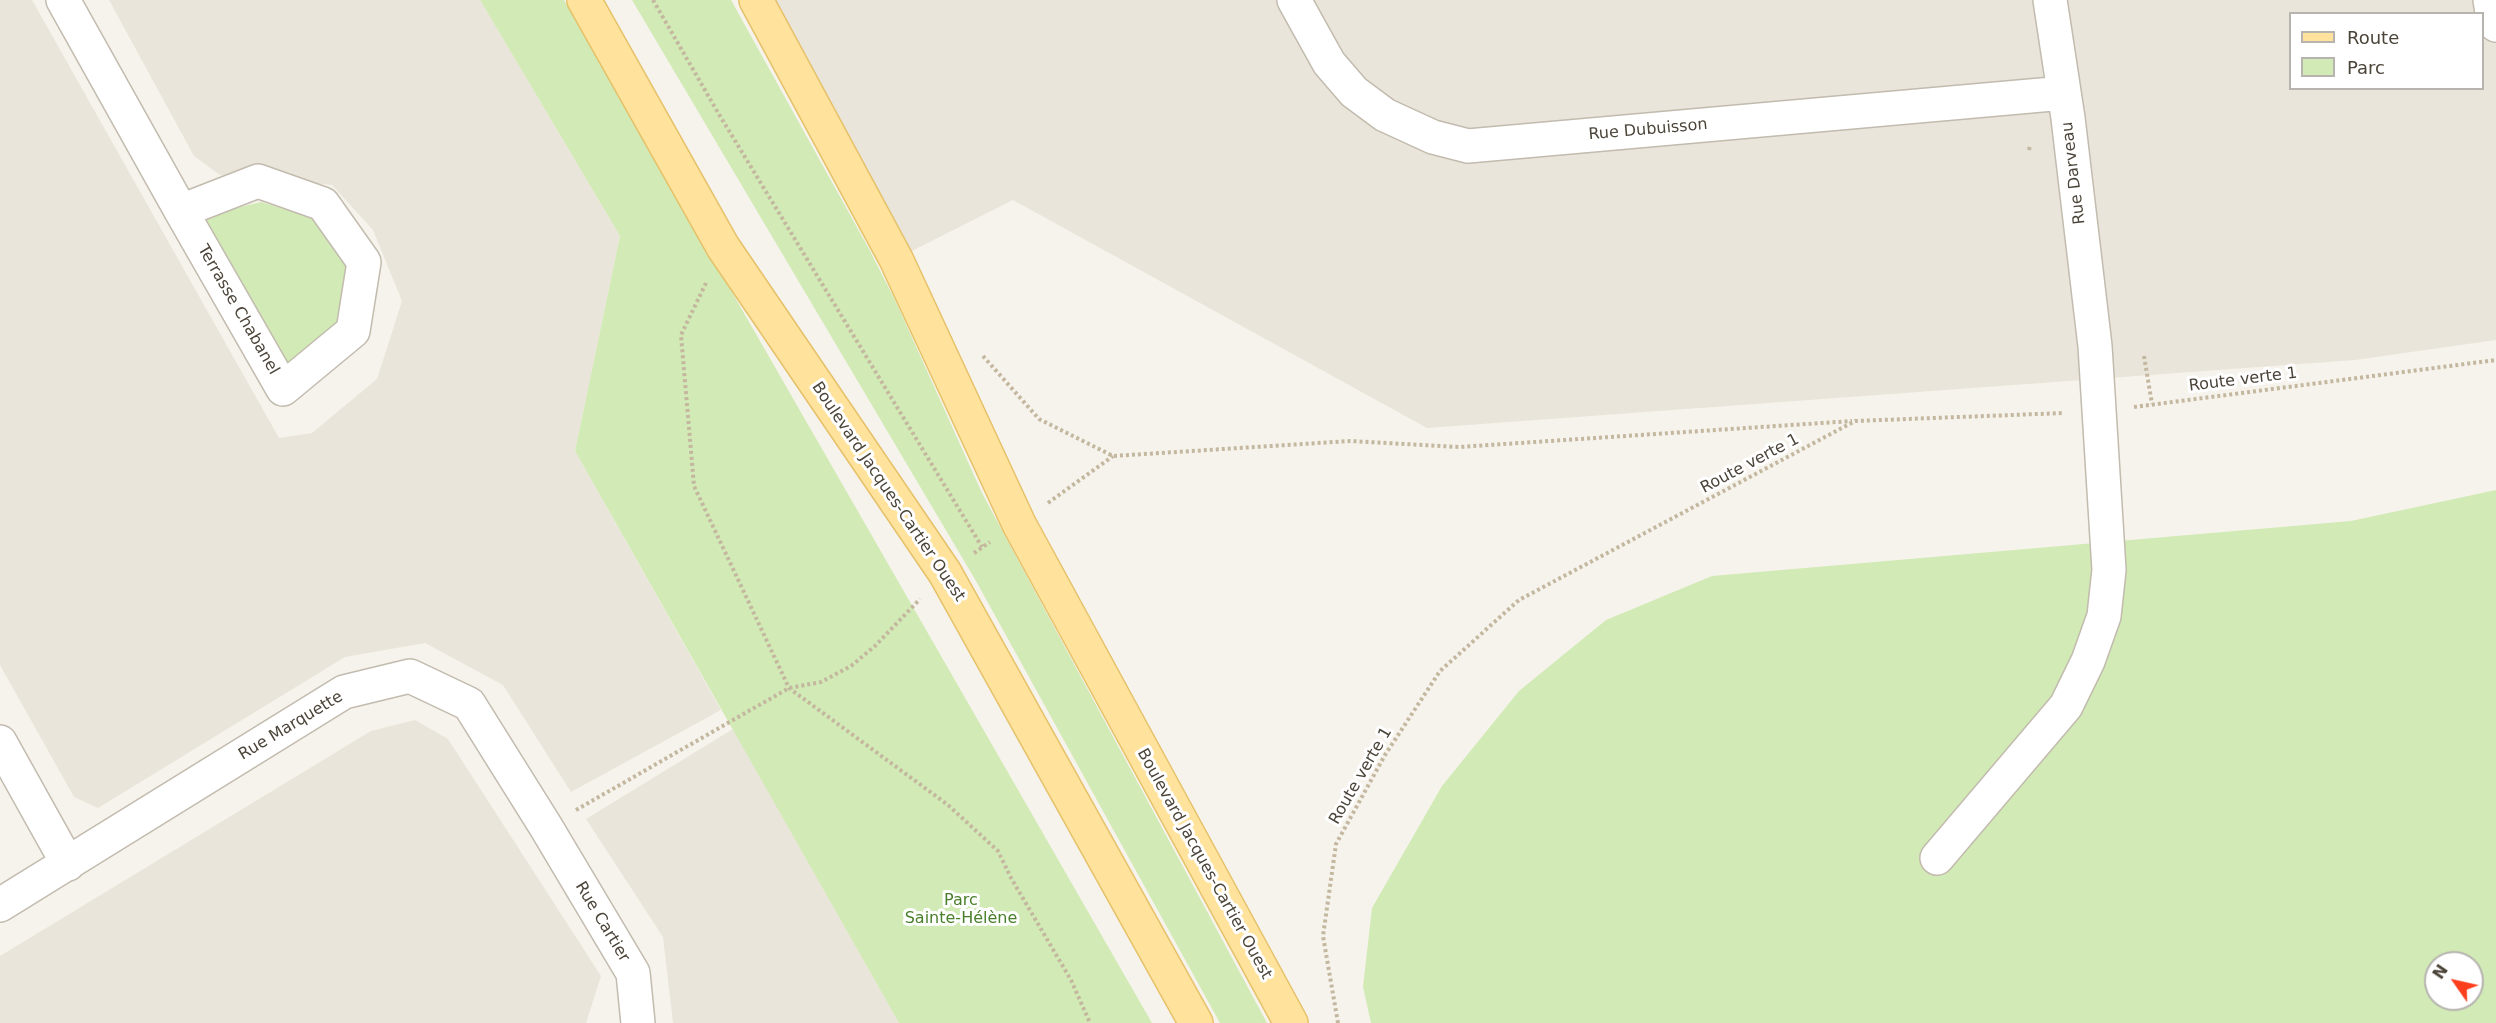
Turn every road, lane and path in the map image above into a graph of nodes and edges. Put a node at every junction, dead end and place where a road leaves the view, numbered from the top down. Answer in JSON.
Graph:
{"nodes":[{"id":1,"x":63,"y":0,"type":"edge"},
{"id":2,"x":584,"y":0,"type":"edge"},
{"id":3,"x":652,"y":0,"type":"edge"},
{"id":4,"x":756,"y":0,"type":"edge"},
{"id":5,"x":1294,"y":0,"type":"edge"},
{"id":6,"x":2050,"y":0,"type":"edge"},
{"id":7,"x":2490,"y":0,"type":"edge"},
{"id":8,"x":2496,"y":25,"type":"edge"},
{"id":9,"x":2064,"y":93,"type":"junction"},
{"id":10,"x":180,"y":211,"type":"junction"},
{"id":11,"x":723,"y":247,"type":"junction"},
{"id":12,"x":976,"y":348,"type":"dead end"},
{"id":13,"x":2144,"y":356,"type":"dead end"},
{"id":14,"x":2496,"y":360,"type":"edge"},
{"id":15,"x":2152,"y":404,"type":"junction"},
{"id":16,"x":2101,"y":411,"type":"junction"},
{"id":17,"x":1855,"y":421,"type":"junction"},
{"id":18,"x":982,"y":547,"type":"dead end"},
{"id":19,"x":789,"y":688,"type":"junction"},
{"id":20,"x":0,"y":742,"type":"edge"},
{"id":21,"x":546,"y":827,"type":"junction"},
{"id":22,"x":1937,"y":858,"type":"dead end"},
{"id":23,"x":69,"y":864,"type":"junction"},
{"id":24,"x":0,"y":905,"type":"edge"},
{"id":25,"x":638,"y":1023,"type":"edge"},
{"id":26,"x":1090,"y":1023,"type":"edge"},
{"id":27,"x":1196,"y":1023,"type":"edge"},
{"id":28,"x":1291,"y":1023,"type":"edge"},
{"id":29,"x":1338,"y":1023,"type":"edge"}],
"edges":[{"from":1,"to":10,"type":"street","name":"Terrasse Chabanel"},
{"from":2,"to":11,"type":"main road","name":"Boulevard Jacques-Cartier Ouest"},
{"from":3,"to":18,"type":"path"},
{"from":4,"to":28,"type":"main road","name":"Boulevard Jacques-Cartier Ouest"},
{"from":5,"to":9,"type":"street","name":"Rue Dubuisson"},
{"from":6,"to":9,"type":"street","name":"Rue Darveau"},
{"from":7,"to":8,"type":"street"},
{"from":9,"to":16,"type":"street","name":"Rue Darveau"},
{"from":10,"to":10,"type":"street","name":"Terrasse Chabanel"},
{"from":11,"to":19,"type":"path"},
{"from":11,"to":27,"type":"main road","name":"Boulevard Jacques-Cartier Ouest"},
{"from":12,"to":17,"type":"path"},
{"from":13,"to":15,"type":"path"},
{"from":14,"to":15,"type":"path","name":"Route verte 1"},
{"from":15,"to":16,"type":"path","name":"Route verte 1"},
{"from":16,"to":17,"type":"path","name":"Route verte 1"},
{"from":16,"to":22,"type":"street","name":"Rue Darveau"},
{"from":17,"to":29,"type":"path","name":"Route verte 1"},
{"from":19,"to":21,"type":"path"},
{"from":19,"to":26,"type":"path"},
{"from":20,"to":23,"type":"street"},
{"from":21,"to":23,"type":"street","name":"Rue Marquette"},
{"from":21,"to":25,"type":"street","name":"Rue Cartier"},
{"from":23,"to":24,"type":"street","name":"Rue Marquette"}]}
